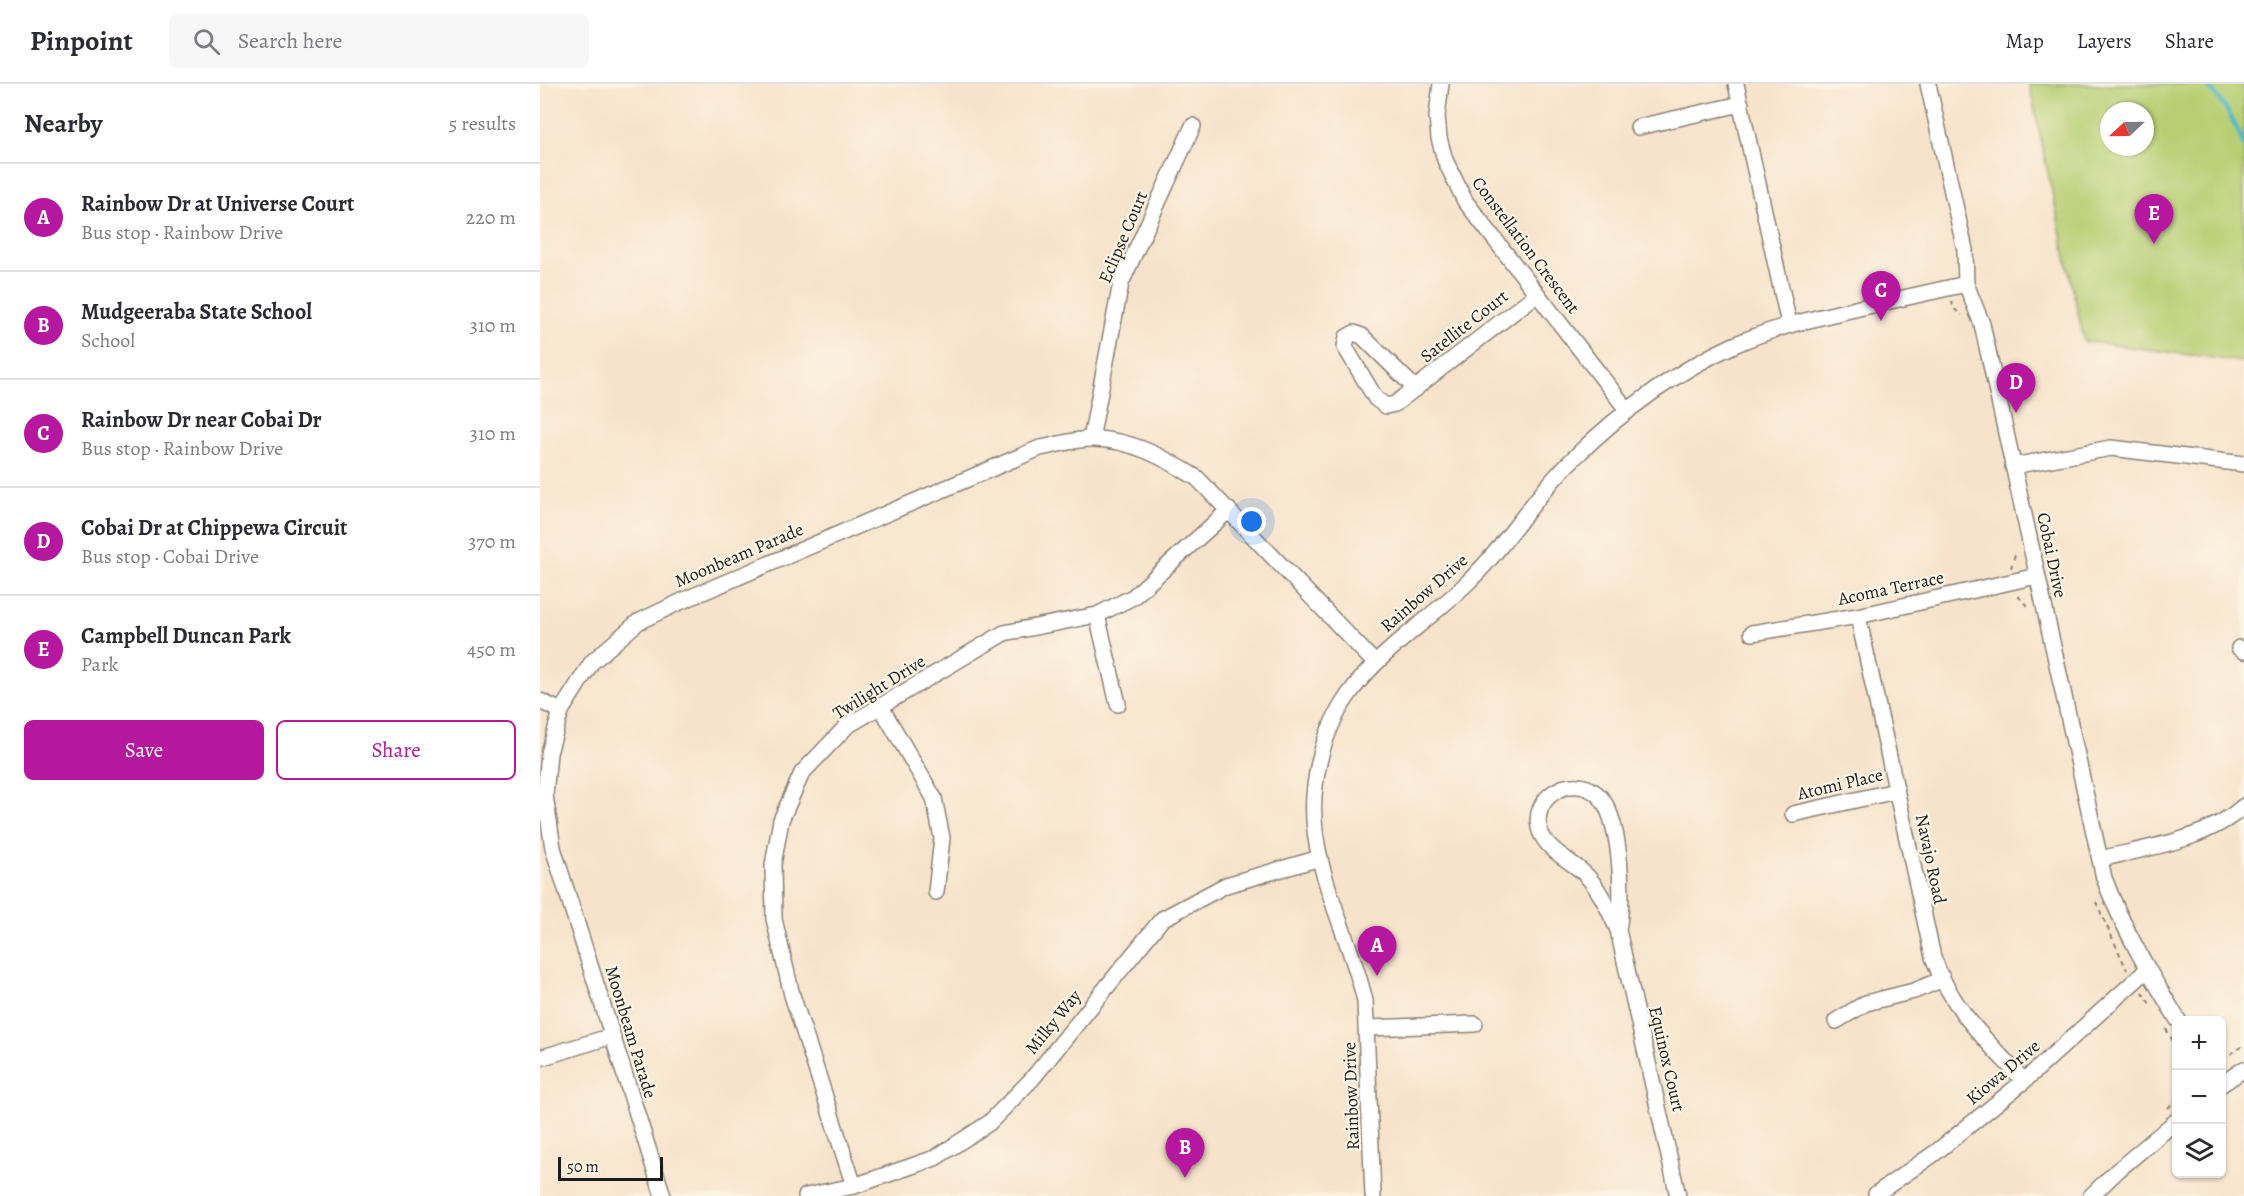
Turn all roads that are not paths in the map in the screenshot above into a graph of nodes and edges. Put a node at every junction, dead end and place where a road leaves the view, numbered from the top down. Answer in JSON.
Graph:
{"nodes":[{"id":1,"x":1441,"y":84,"type":"edge"},
{"id":2,"x":1736,"y":84,"type":"edge"},
{"id":3,"x":1928,"y":84,"type":"edge"},
{"id":4,"x":1741,"y":104,"type":"junction"},
{"id":5,"x":1193,"y":126,"type":"dead end"},
{"id":6,"x":1638,"y":127,"type":"dead end"},
{"id":7,"x":1966,"y":284,"type":"junction"},
{"id":8,"x":1537,"y":294,"type":"junction"},
{"id":9,"x":1790,"y":324,"type":"junction"},
{"id":10,"x":1416,"y":389,"type":"junction"},
{"id":11,"x":1628,"y":411,"type":"junction"},
{"id":12,"x":1091,"y":439,"type":"junction"},
{"id":13,"x":2244,"y":464,"type":"edge"},
{"id":14,"x":2013,"y":466,"type":"junction"},
{"id":15,"x":1229,"y":510,"type":"junction"},
{"id":16,"x":2037,"y":576,"type":"junction"},
{"id":17,"x":1097,"y":615,"type":"junction"},
{"id":18,"x":1858,"y":616,"type":"junction"},
{"id":19,"x":1752,"y":633,"type":"dead end"},
{"id":20,"x":1375,"y":663,"type":"junction"},
{"id":21,"x":540,"y":702,"type":"edge"},
{"id":22,"x":1118,"y":704,"type":"dead end"},
{"id":23,"x":881,"y":707,"type":"junction"},
{"id":24,"x":561,"y":711,"type":"junction"},
{"id":25,"x":1896,"y":791,"type":"junction"},
{"id":26,"x":2244,"y":806,"type":"edge"},
{"id":27,"x":1793,"y":814,"type":"dead end"},
{"id":28,"x":1320,"y":858,"type":"junction"},
{"id":29,"x":2100,"y":859,"type":"junction"},
{"id":30,"x":936,"y":892,"type":"dead end"},
{"id":31,"x":1618,"y":930,"type":"junction"},
{"id":32,"x":2147,"y":970,"type":"junction"},
{"id":33,"x":1941,"y":980,"type":"junction"},
{"id":34,"x":2176,"y":1016,"type":"edge"},
{"id":35,"x":1836,"y":1021,"type":"dead end"},
{"id":36,"x":1475,"y":1024,"type":"dead end"},
{"id":37,"x":1368,"y":1028,"type":"junction"},
{"id":38,"x":612,"y":1036,"type":"junction"},
{"id":39,"x":540,"y":1058,"type":"edge"},
{"id":40,"x":2244,"y":1069,"type":"edge"},
{"id":41,"x":2226,"y":1080,"type":"edge"},
{"id":42,"x":2024,"y":1081,"type":"junction"},
{"id":43,"x":2172,"y":1124,"type":"edge"},
{"id":44,"x":854,"y":1186,"type":"junction"},
{"id":45,"x":1876,"y":1194,"type":"dead end"},
{"id":46,"x":663,"y":1196,"type":"edge"},
{"id":47,"x":806,"y":1196,"type":"edge"},
{"id":48,"x":1373,"y":1196,"type":"edge"},
{"id":49,"x":1678,"y":1196,"type":"edge"},
{"id":50,"x":2091,"y":1196,"type":"edge"}],
"edges":[{"from":1,"to":8,"type":"street","name":"Constellation Crescent"},
{"from":2,"to":4,"type":"street"},
{"from":3,"to":7,"type":"street","name":"Cobai Drive"},
{"from":4,"to":6,"type":"street"},
{"from":4,"to":9,"type":"street"},
{"from":5,"to":12,"type":"street","name":"Eclipse Court"},
{"from":7,"to":9,"type":"street","name":"Rainbow Drive"},
{"from":7,"to":14,"type":"street","name":"Cobai Drive"},
{"from":8,"to":10,"type":"street","name":"Satellite Court"},
{"from":8,"to":11,"type":"street","name":"Constellation Crescent"},
{"from":9,"to":11,"type":"street","name":"Rainbow Drive"},
{"from":10,"to":10,"type":"street","name":"Satellite Court"},
{"from":11,"to":20,"type":"street","name":"Rainbow Drive"},
{"from":12,"to":15,"type":"street","name":"Moonbeam Parade"},
{"from":12,"to":24,"type":"street","name":"Moonbeam Parade"},
{"from":13,"to":14,"type":"street"},
{"from":14,"to":16,"type":"street","name":"Cobai Drive"},
{"from":15,"to":17,"type":"street","name":"Twilight Drive"},
{"from":15,"to":20,"type":"street","name":"Moonbeam Parade"},
{"from":16,"to":18,"type":"street","name":"Acoma Terrace"},
{"from":16,"to":29,"type":"street","name":"Cobai Drive"},
{"from":17,"to":22,"type":"street"},
{"from":17,"to":23,"type":"street","name":"Twilight Drive"},
{"from":18,"to":19,"type":"street","name":"Acoma Terrace"},
{"from":18,"to":25,"type":"street","name":"Navajo Road"},
{"from":20,"to":28,"type":"street","name":"Rainbow Drive"},
{"from":21,"to":24,"type":"street"},
{"from":23,"to":30,"type":"street"},
{"from":23,"to":44,"type":"street","name":"Twilight Drive"},
{"from":24,"to":38,"type":"street","name":"Moonbeam Parade"},
{"from":25,"to":27,"type":"street","name":"Atomi Place"},
{"from":25,"to":33,"type":"street","name":"Navajo Road"},
{"from":26,"to":29,"type":"street"},
{"from":28,"to":37,"type":"street","name":"Rainbow Drive"},
{"from":28,"to":44,"type":"street","name":"Milky Way"},
{"from":29,"to":32,"type":"street","name":"Cobai Drive"},
{"from":31,"to":31,"type":"street","name":"Equinox Court"},
{"from":31,"to":49,"type":"street","name":"Equinox Court"},
{"from":32,"to":34,"type":"street","name":"Cobai Drive"},
{"from":32,"to":42,"type":"street","name":"Kiowa Drive"},
{"from":33,"to":35,"type":"street"},
{"from":33,"to":42,"type":"street","name":"Navajo Road"},
{"from":36,"to":37,"type":"street"},
{"from":37,"to":48,"type":"street","name":"Rainbow Drive"},
{"from":38,"to":39,"type":"street"},
{"from":38,"to":46,"type":"street","name":"Moonbeam Parade"},
{"from":40,"to":41,"type":"street"},
{"from":42,"to":45,"type":"street","name":"Kiowa Drive"},
{"from":43,"to":50,"type":"street"},
{"from":44,"to":47,"type":"street","name":"Milky Way"}]}
